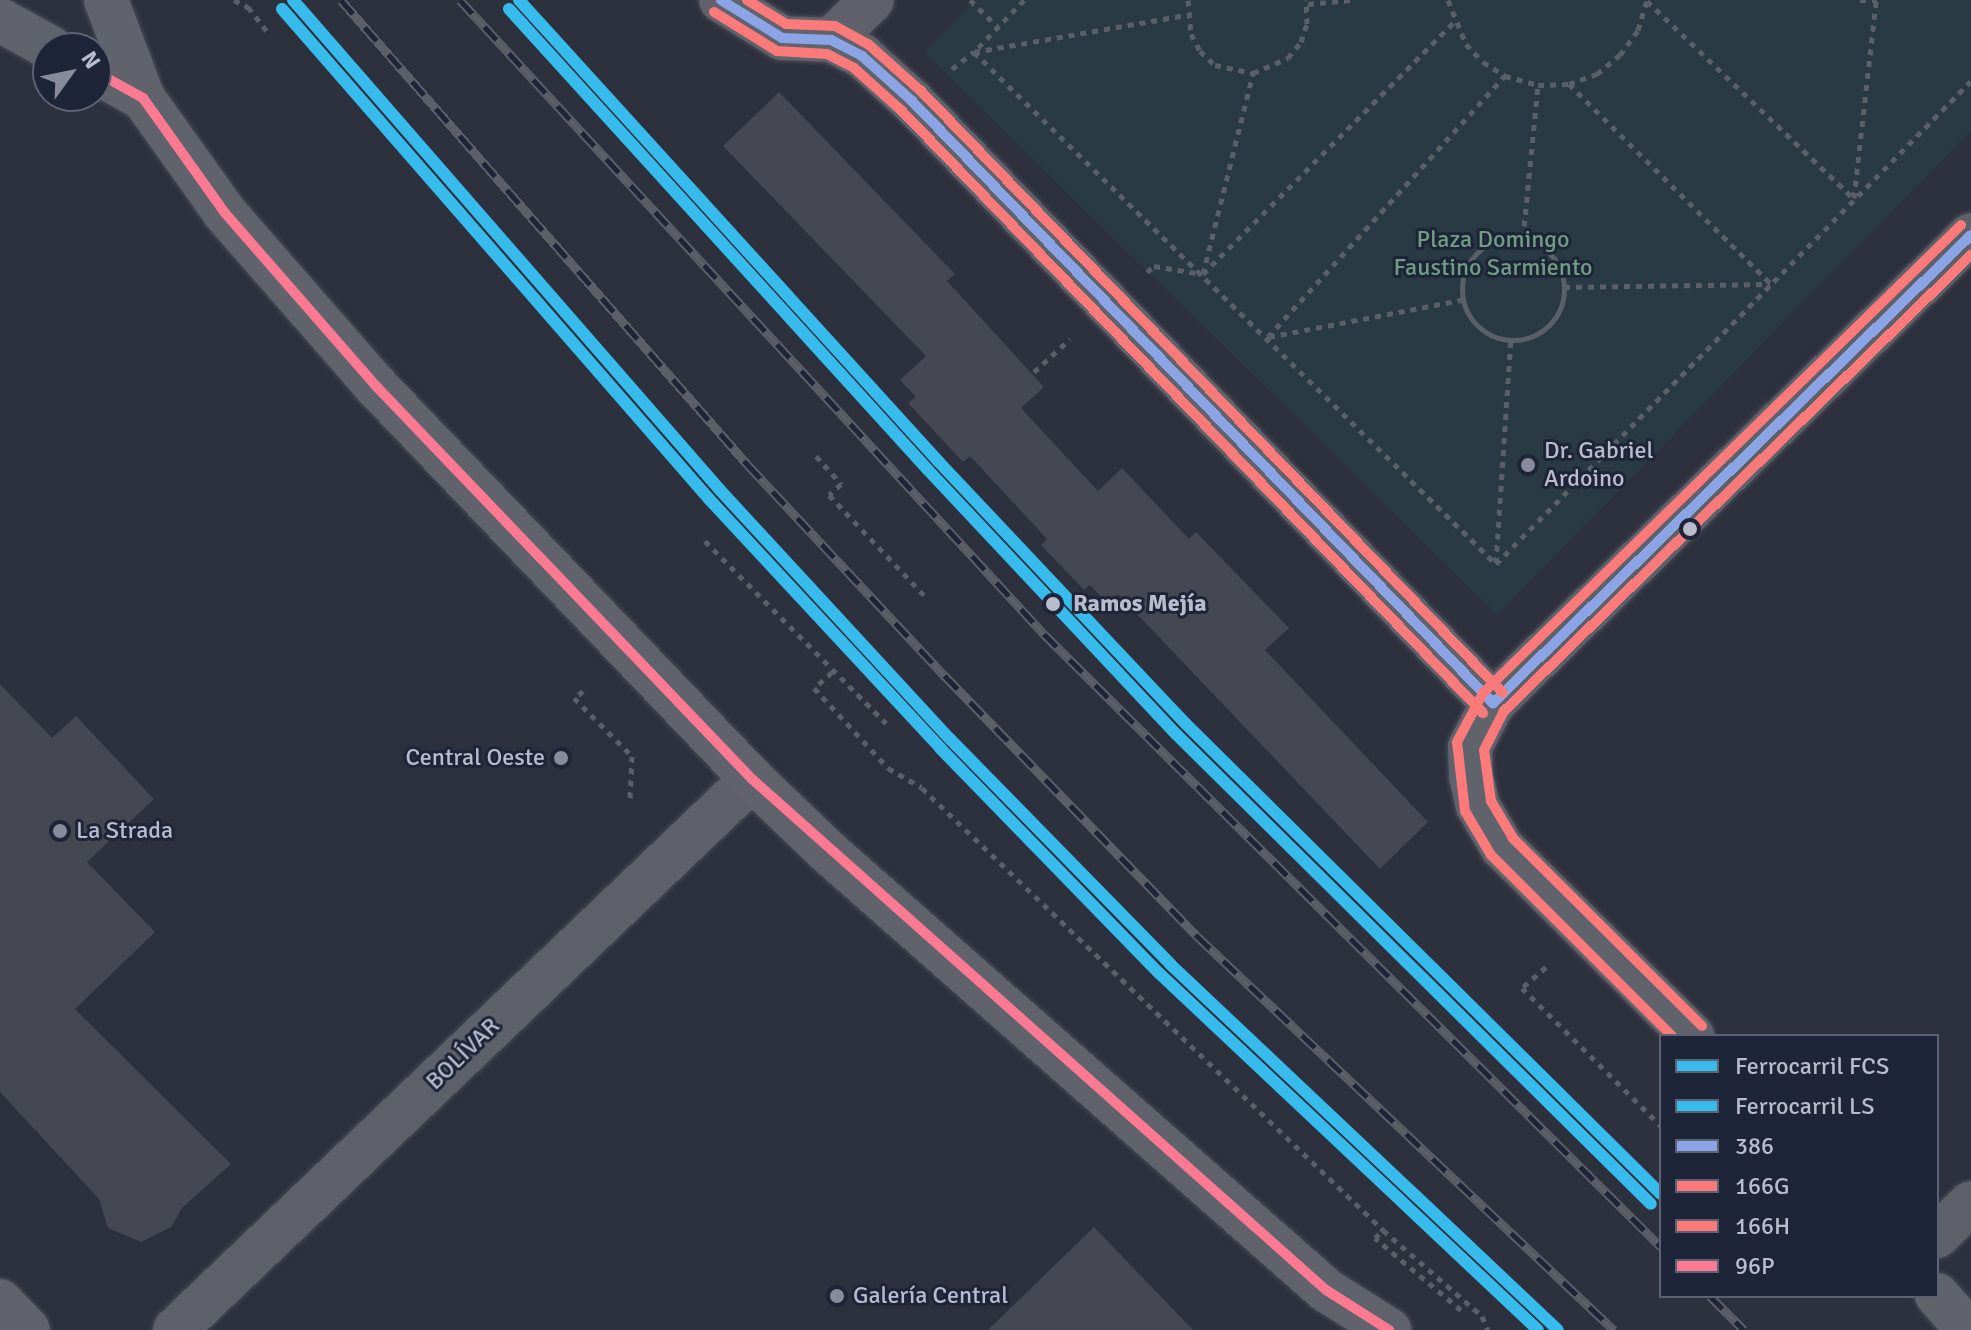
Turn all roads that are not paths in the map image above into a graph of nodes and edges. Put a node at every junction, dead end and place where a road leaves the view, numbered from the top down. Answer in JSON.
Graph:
{"nodes":[{"id":1,"x":106,"y":0,"type":"edge"},
{"id":2,"x":721,"y":0,"type":"edge"},
{"id":3,"x":872,"y":0,"type":"edge"},
{"id":4,"x":0,"y":20,"type":"edge"},
{"id":5,"x":32,"y":38,"type":"edge"},
{"id":6,"x":831,"y":40,"type":"junction"},
{"id":7,"x":112,"y":81,"type":"edge"},
{"id":8,"x":143,"y":98,"type":"junction"},
{"id":9,"x":1971,"y":235,"type":"edge"},
{"id":10,"x":1493,"y":703,"type":"junction"},
{"id":11,"x":752,"y":779,"type":"junction"},
{"id":12,"x":1690,"y":1034,"type":"edge"},
{"id":13,"x":1971,"y":1203,"type":"edge"},
{"id":14,"x":1939,"y":1234,"type":"edge"},
{"id":15,"x":1326,"y":1290,"type":"junction"},
{"id":16,"x":1939,"y":1297,"type":"edge"},
{"id":17,"x":0,"y":1301,"type":"edge"},
{"id":18,"x":28,"y":1330,"type":"edge"},
{"id":19,"x":175,"y":1330,"type":"edge"},
{"id":20,"x":1347,"y":1330,"type":"edge"},
{"id":21,"x":1389,"y":1330,"type":"edge"},
{"id":22,"x":1968,"y":1330,"type":"edge"}],
"edges":[{"from":1,"to":8,"type":"main road"},
{"from":2,"to":6,"type":"main road"},
{"from":3,"to":6,"type":"street"},
{"from":4,"to":5,"type":"main road"},
{"from":6,"to":10,"type":"main road"},
{"from":7,"to":8,"type":"main road"},
{"from":8,"to":11,"type":"main road"},
{"from":9,"to":10,"type":"street"},
{"from":10,"to":12,"type":"main road"},
{"from":11,"to":15,"type":"main road"},
{"from":11,"to":19,"type":"street","name":"BOLÍVAR"},
{"from":13,"to":14,"type":"street"},
{"from":15,"to":20,"type":"main road"},
{"from":15,"to":21,"type":"main road"},
{"from":16,"to":22,"type":"main road"},
{"from":17,"to":18,"type":"main road"}]}
